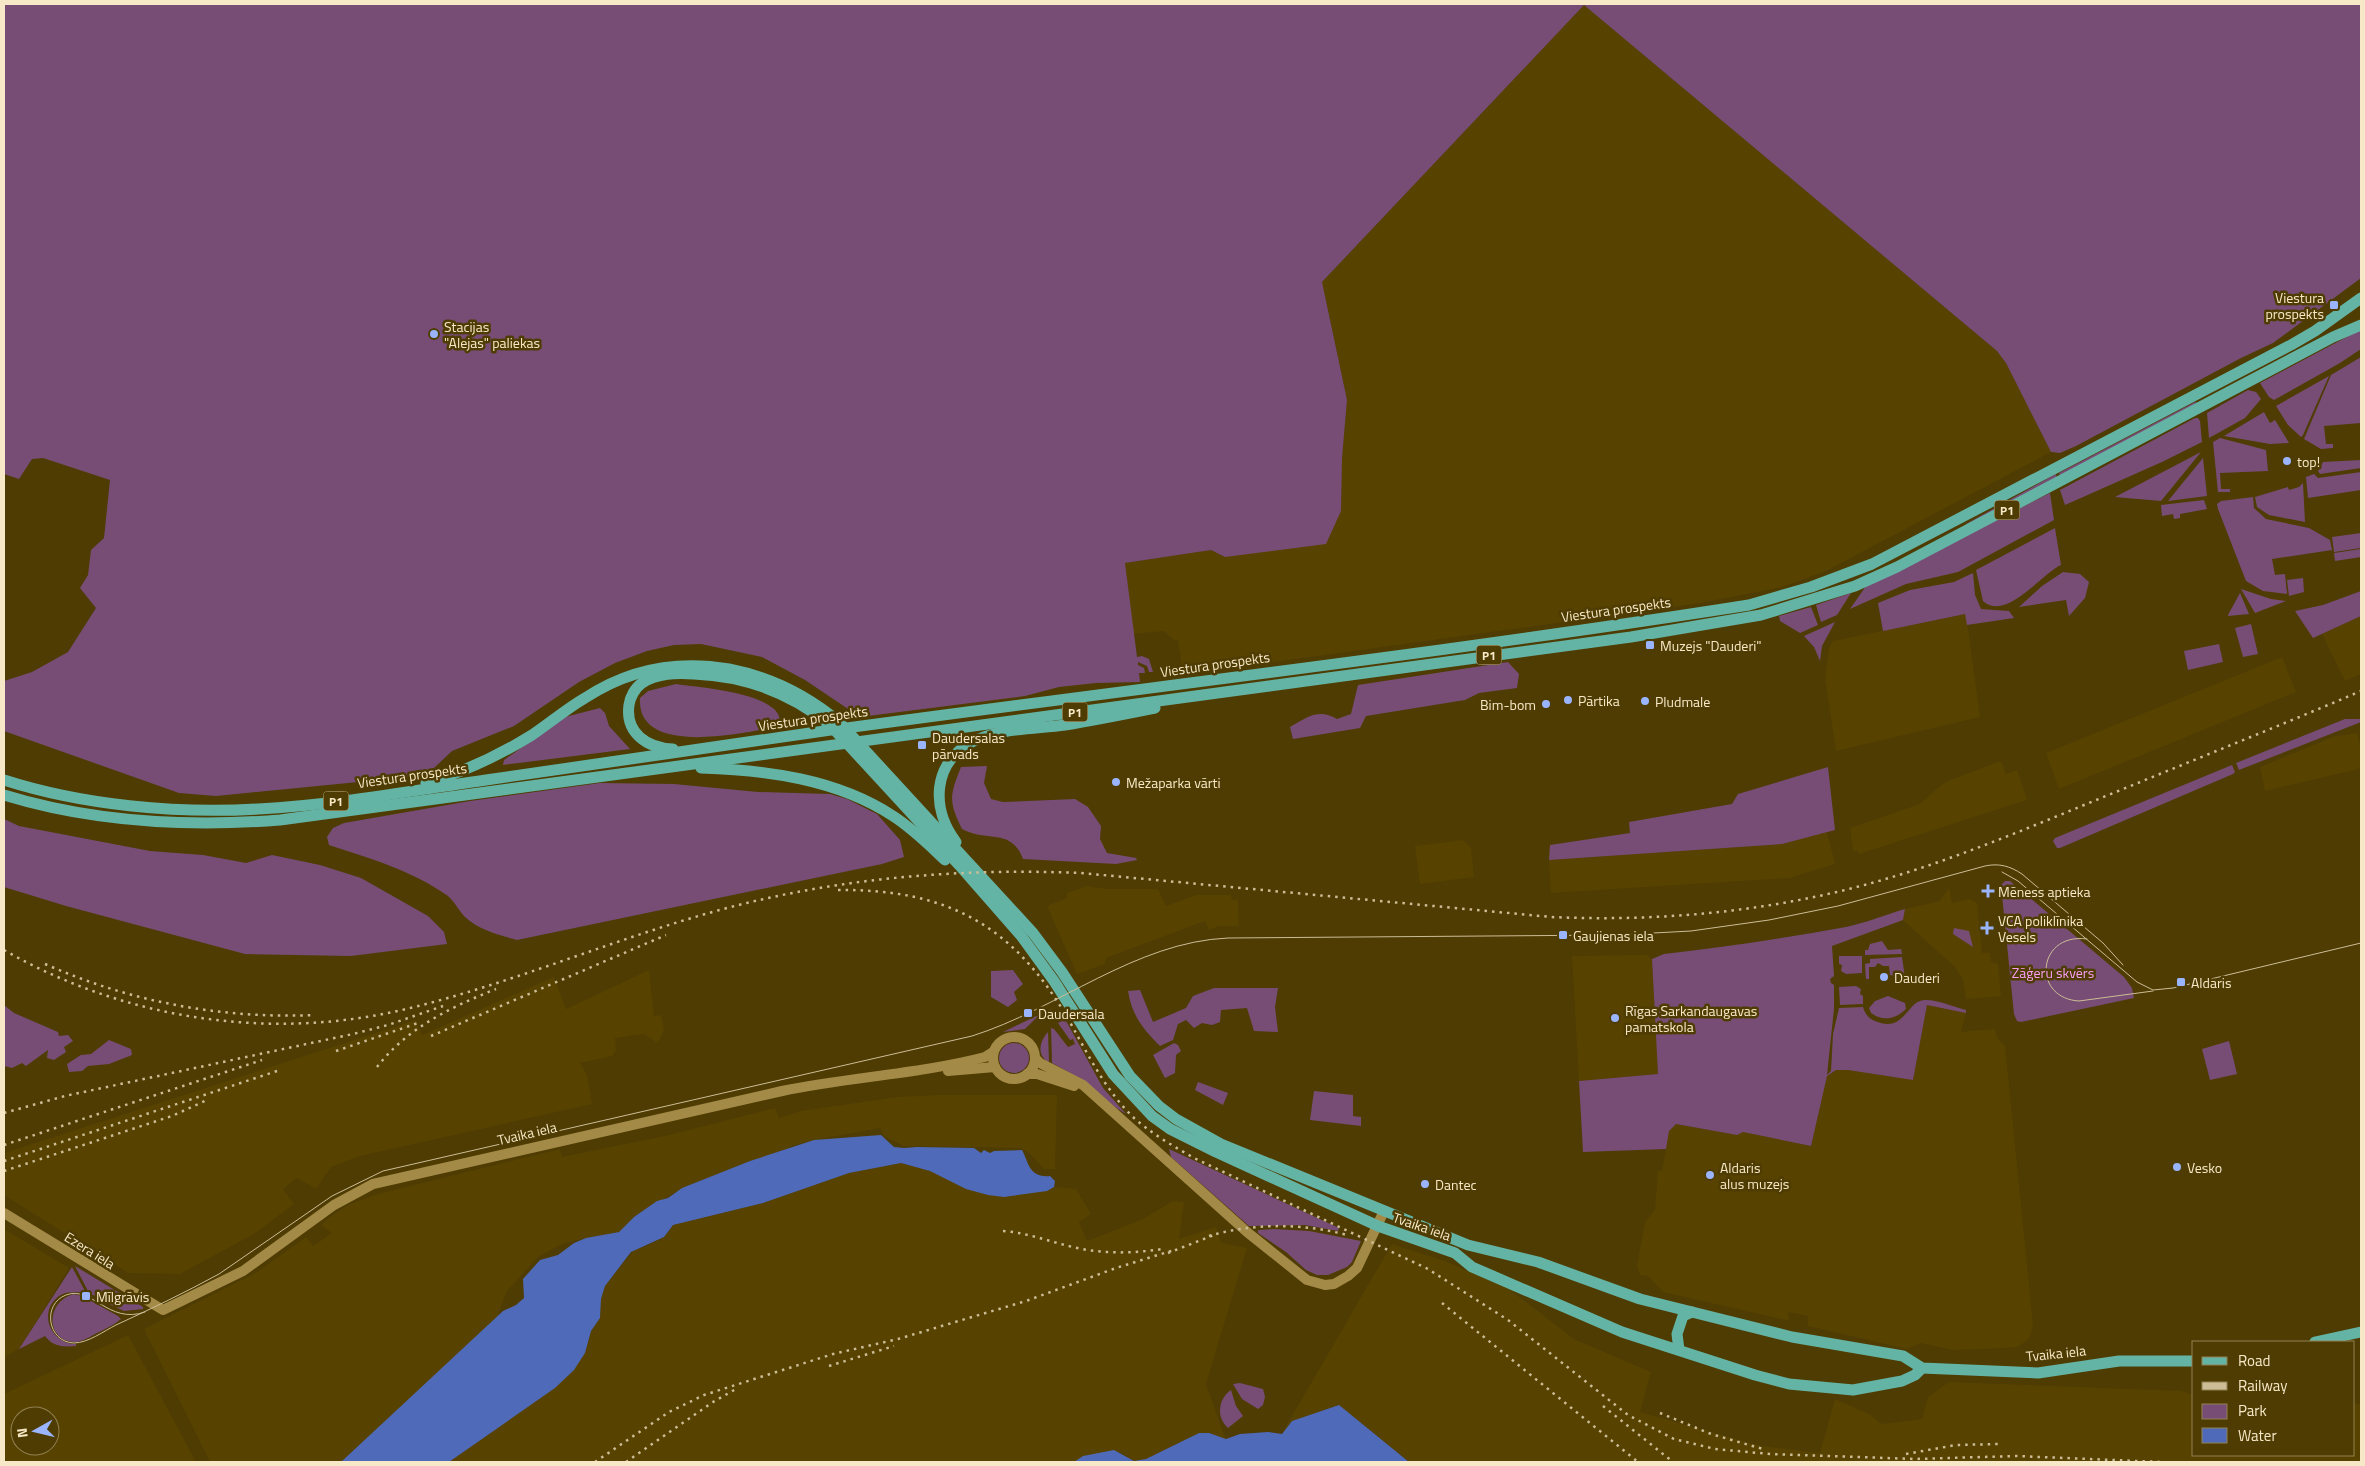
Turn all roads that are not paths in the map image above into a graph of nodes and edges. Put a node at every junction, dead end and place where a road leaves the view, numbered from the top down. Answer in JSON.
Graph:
{"nodes":[{"id":1,"x":2361,"y":298,"type":"edge"},
{"id":2,"x":2361,"y":317,"type":"edge"},
{"id":3,"x":2361,"y":325,"type":"edge"},
{"id":4,"x":2333,"y":337,"type":"junction"},
{"id":5,"x":2198,"y":394,"type":"junction"},
{"id":6,"x":2202,"y":407,"type":"junction"},
{"id":7,"x":1955,"y":522,"type":"junction"},
{"id":8,"x":1961,"y":534,"type":"junction"},
{"id":9,"x":1661,"y":619,"type":"junction"},
{"id":10,"x":1662,"y":632,"type":"junction"},
{"id":11,"x":690,"y":669,"type":"junction"},
{"id":12,"x":1185,"y":697,"type":"junction"},
{"id":13,"x":801,"y":735,"type":"junction"},
{"id":14,"x":803,"y":749,"type":"junction"},
{"id":15,"x":690,"y":750,"type":"junction"},
{"id":16,"x":652,"y":769,"type":"junction"},
{"id":17,"x":4,"y":780,"type":"edge"},
{"id":18,"x":384,"y":794,"type":"junction"},
{"id":19,"x":4,"y":795,"type":"edge"},
{"id":20,"x":964,"y":857,"type":"junction"},
{"id":21,"x":971,"y":881,"type":"junction"},
{"id":22,"x":993,"y":1052,"type":"junction"},
{"id":23,"x":1035,"y":1058,"type":"junction"},
{"id":24,"x":995,"y":1067,"type":"junction"},
{"id":25,"x":930,"y":1070,"type":"junction"},
{"id":26,"x":1027,"y":1074,"type":"junction"},
{"id":27,"x":1088,"y":1091,"type":"junction"},
{"id":28,"x":1384,"y":1211,"type":"junction"},
{"id":29,"x":4,"y":1213,"type":"edge"},
{"id":30,"x":1378,"y":1226,"type":"junction"},
{"id":31,"x":163,"y":1310,"type":"joint"},
{"id":32,"x":1692,"y":1312,"type":"junction"},
{"id":33,"x":2361,"y":1332,"type":"edge"},
{"id":34,"x":2320,"y":1341,"type":"edge"},
{"id":35,"x":1679,"y":1350,"type":"junction"},
{"id":36,"x":2192,"y":1361,"type":"edge"},
{"id":37,"x":1922,"y":1368,"type":"junction"}],
"edges":[{"from":1,"to":5,"type":"main road","name":"Viestura prospekts","number":"P1"},
{"from":2,"to":4,"type":"main road"},
{"from":3,"to":4,"type":"main road","name":"Viestura prospekts","number":"P1"},
{"from":4,"to":6,"type":"main road","name":"Viestura prospekts","number":"P1"},
{"from":5,"to":6,"type":"main road"},
{"from":5,"to":7,"type":"main road","name":"Viestura prospekts","number":"P1"},
{"from":6,"to":8,"type":"main road","name":"Viestura prospekts","number":"P1"},
{"from":7,"to":8,"type":"main road"},
{"from":7,"to":9,"type":"main road","name":"Viestura prospekts","number":"P1"},
{"from":8,"to":10,"type":"main road","name":"Viestura prospekts","number":"P1"},
{"from":9,"to":10,"type":"main road"},
{"from":9,"to":13,"type":"main road","name":"Viestura prospekts","number":"P1"},
{"from":10,"to":12,"type":"main road","name":"Viestura prospekts","number":"P1"},
{"from":11,"to":15,"type":"main road"},
{"from":11,"to":18,"type":"main road"},
{"from":11,"to":20,"type":"main road"},
{"from":11,"to":21,"type":"main road"},
{"from":12,"to":14,"type":"main road","name":"Viestura prospekts","number":"P1"},
{"from":12,"to":20,"type":"main road"},
{"from":13,"to":14,"type":"main road"},
{"from":13,"to":15,"type":"main road","name":"Viestura prospekts","number":"P1"},
{"from":14,"to":16,"type":"main road","name":"Viestura prospekts","number":"P1"},
{"from":15,"to":18,"type":"main road","name":"Viestura prospekts","number":"P1"},
{"from":16,"to":19,"type":"main road","name":"Viestura prospekts","number":"P1"},
{"from":16,"to":21,"type":"main road"},
{"from":17,"to":18,"type":"main road","name":"Viestura prospekts","number":"P1"},
{"from":20,"to":28,"type":"main road","name":"Tvaika iela"},
{"from":21,"to":30,"type":"main road"},
{"from":22,"to":23,"type":"street","name":"Tvaika iela"},
{"from":22,"to":24,"type":"street"},
{"from":22,"to":25,"type":"street","name":"Tvaika iela"},
{"from":23,"to":26,"type":"street"},
{"from":23,"to":27,"type":"street","name":"Tvaika iela"},
{"from":24,"to":25,"type":"street","name":"Tvaika iela"},
{"from":24,"to":26,"type":"street","name":"Tvaika iela"},
{"from":25,"to":31,"type":"street","name":"Tvaika iela"},
{"from":26,"to":27,"type":"street","name":"Tvaika iela"},
{"from":27,"to":30,"type":"street","name":"Tvaika iela"},
{"from":28,"to":30,"type":"street"},
{"from":28,"to":32,"type":"main road","name":"Tvaika iela"},
{"from":29,"to":31,"type":"street","name":"Ezera iela"},
{"from":30,"to":35,"type":"main road","name":"Tvaika iela"},
{"from":32,"to":35,"type":"main road"},
{"from":32,"to":37,"type":"main road","name":"Tvaika iela"},
{"from":33,"to":34,"type":"main road"},
{"from":35,"to":37,"type":"main road","name":"Tvaika iela"},
{"from":36,"to":37,"type":"main road","name":"Tvaika iela"}]}
